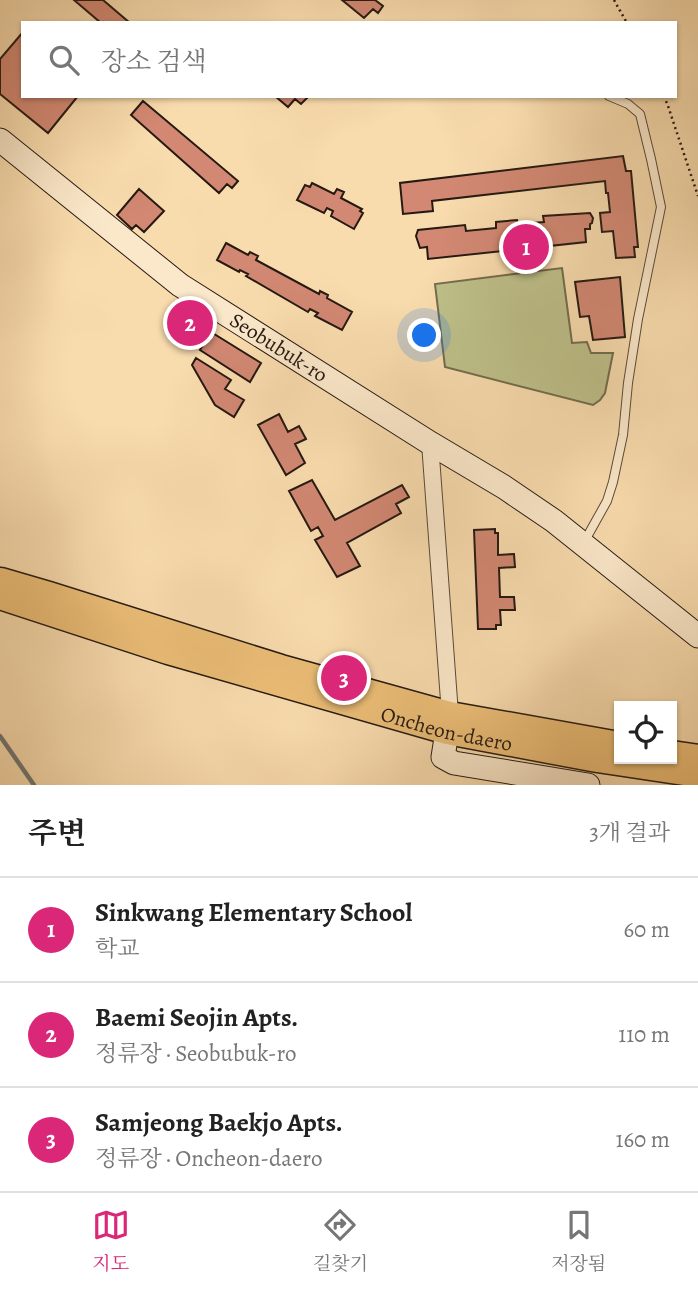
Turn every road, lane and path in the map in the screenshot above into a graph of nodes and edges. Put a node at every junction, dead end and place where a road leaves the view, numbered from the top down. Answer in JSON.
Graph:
{"nodes":[{"id":1,"x":614,"y":0,"type":"edge"},
{"id":2,"x":626,"y":21,"type":"edge"},
{"id":3,"x":614,"y":98,"type":"edge"},
{"id":4,"x":665,"y":98,"type":"edge"},
{"id":5,"x":0,"y":140,"type":"edge"},
{"id":6,"x":698,"y":196,"type":"edge"},
{"id":7,"x":430,"y":443,"type":"junction"},
{"id":8,"x":583,"y":545,"type":"junction"},
{"id":9,"x":0,"y":580,"type":"edge"},
{"id":10,"x":0,"y":597,"type":"edge"},
{"id":11,"x":698,"y":636,"type":"edge"},
{"id":12,"x":449,"y":723,"type":"junction"},
{"id":13,"x":614,"y":743,"type":"edge"},
{"id":14,"x":677,"y":754,"type":"edge"},
{"id":15,"x":698,"y":757,"type":"edge"},
{"id":16,"x":698,"y":775,"type":"edge"},
{"id":17,"x":588,"y":785,"type":"edge"}],
"edges":[{"from":1,"to":2,"type":"path"},
{"from":3,"to":8,"type":"lane"},
{"from":4,"to":6,"type":"path"},
{"from":5,"to":7,"type":"street","name":"Seobubuk-ro"},
{"from":7,"to":8,"type":"street","name":"Seobubuk-ro"},
{"from":7,"to":12,"type":"street"},
{"from":8,"to":11,"type":"street","name":"Seobubuk-ro"},
{"from":9,"to":12,"type":"main road","name":"Oncheon-daero"},
{"from":10,"to":12,"type":"main road","name":"Oncheon-daero"},
{"from":12,"to":13,"type":"main road","name":"Oncheon-daero"},
{"from":12,"to":16,"type":"main road","name":"Oncheon-daero"},
{"from":12,"to":17,"type":"street"},
{"from":14,"to":15,"type":"main road"}]}
